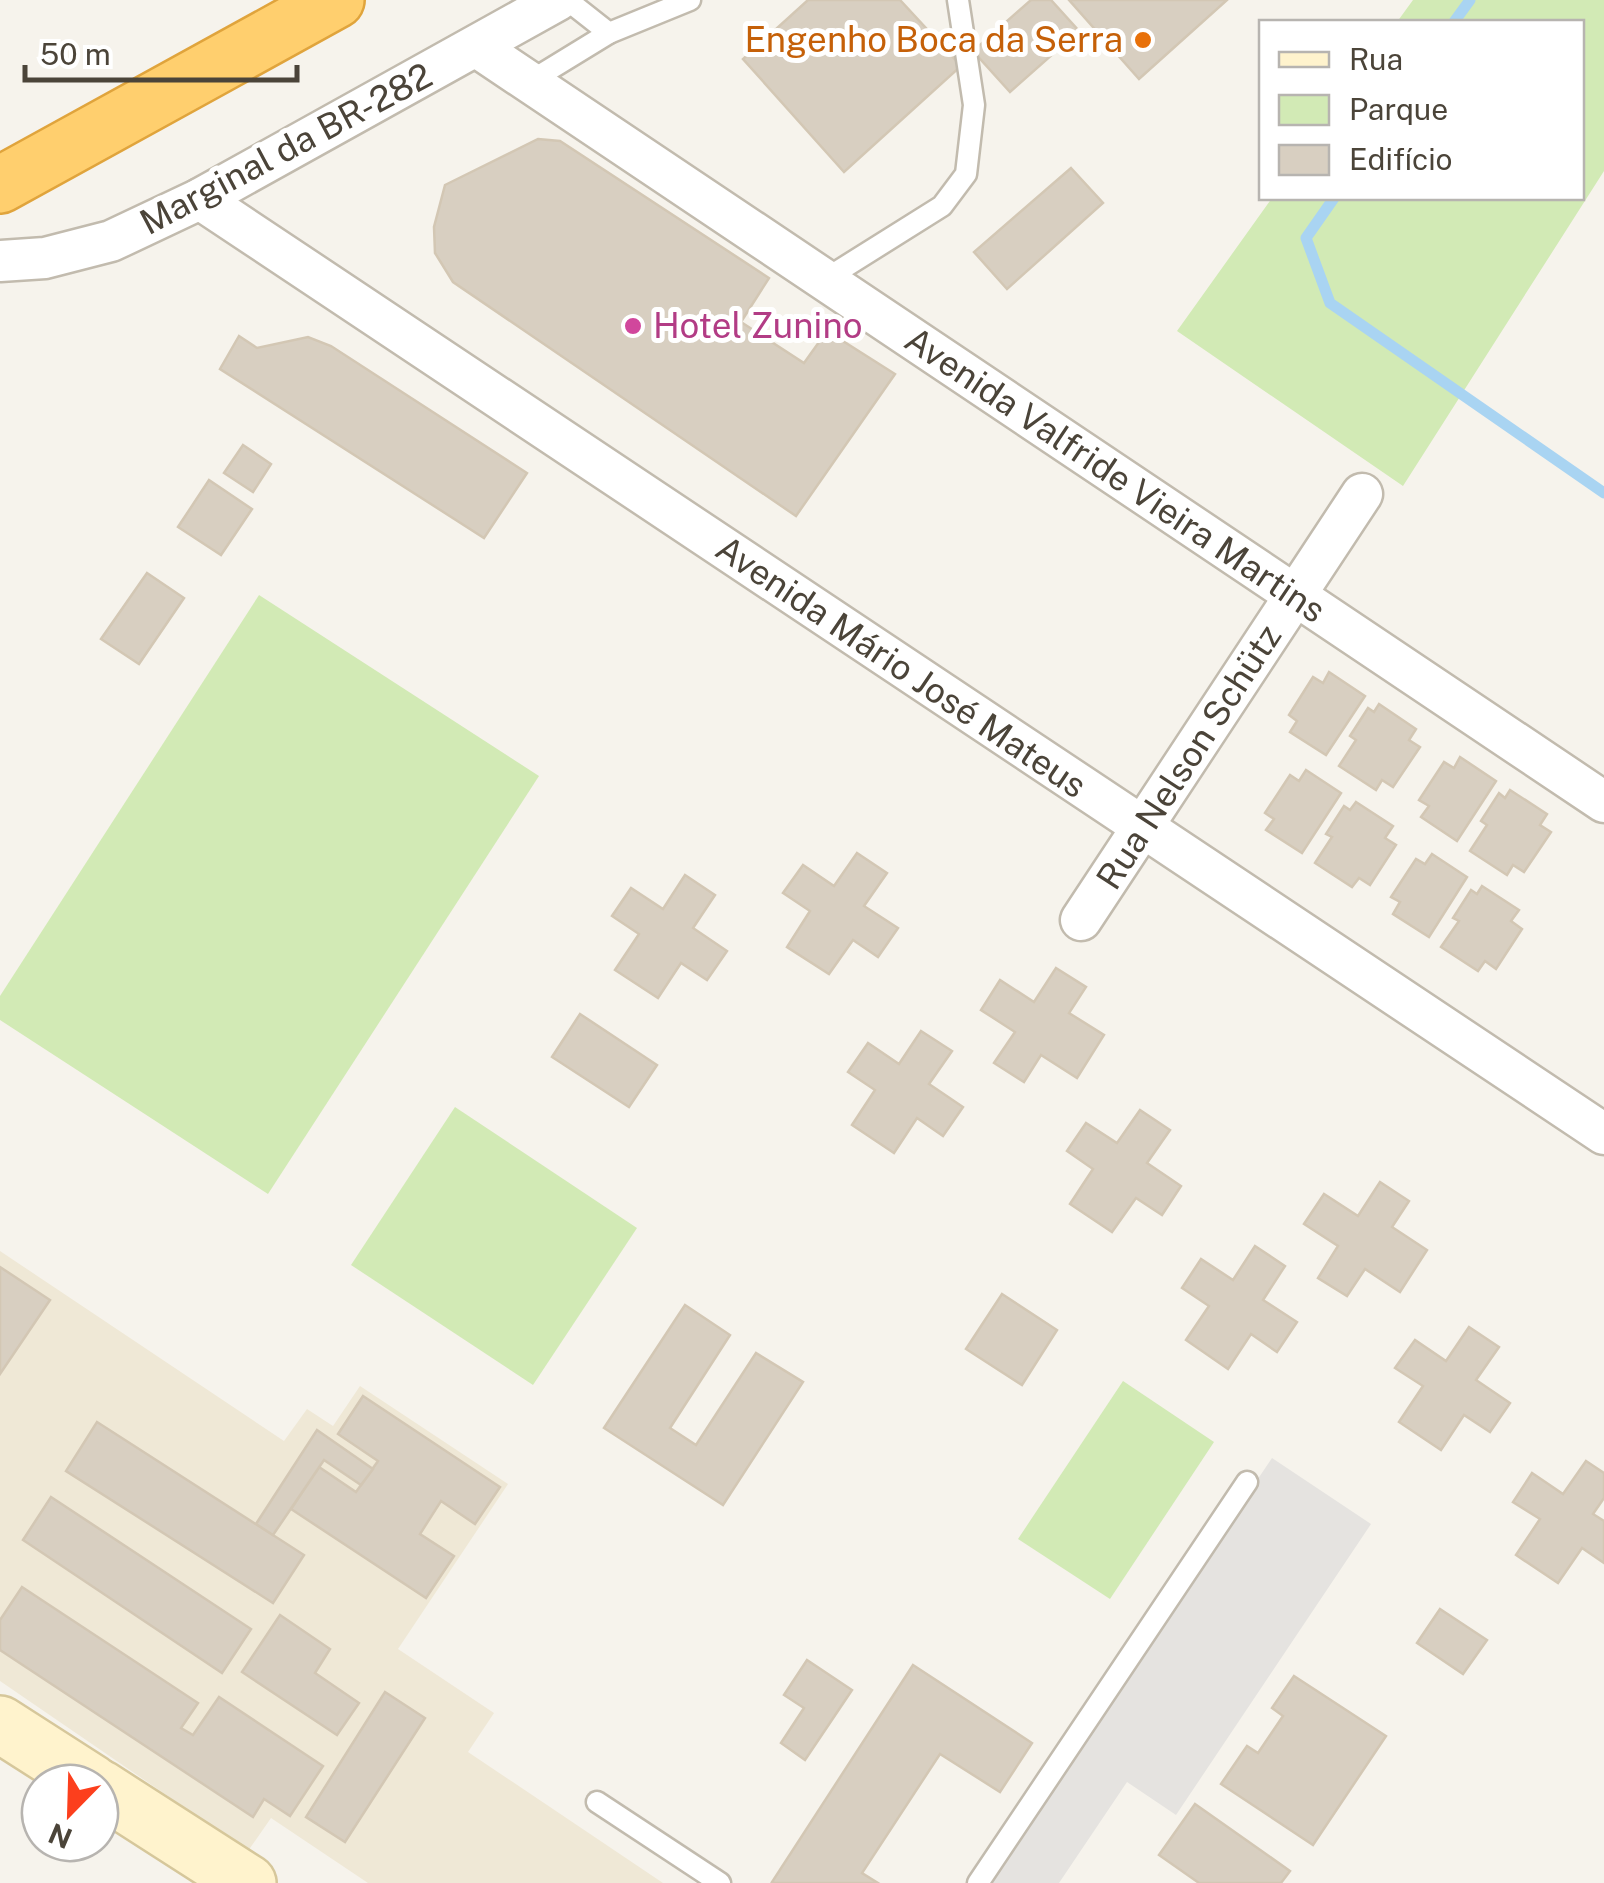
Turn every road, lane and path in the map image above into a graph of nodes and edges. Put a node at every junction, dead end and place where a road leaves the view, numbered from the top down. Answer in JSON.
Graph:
{"nodes":[{"id":1,"x":336,"y":0,"type":"edge"},
{"id":2,"x":558,"y":0,"type":"edge"},
{"id":3,"x":567,"y":0,"type":"edge"},
{"id":4,"x":690,"y":0,"type":"edge"},
{"id":5,"x":958,"y":0,"type":"edge"},
{"id":6,"x":609,"y":33,"type":"junction"},
{"id":7,"x":477,"y":47,"type":"junction"},
{"id":8,"x":530,"y":82,"type":"junction"},
{"id":9,"x":0,"y":185,"type":"edge"},
{"id":10,"x":200,"y":199,"type":"junction"},
{"id":11,"x":0,"y":261,"type":"edge"},
{"id":12,"x":824,"y":280,"type":"junction"},
{"id":13,"x":1362,"y":494,"type":"dead end"},
{"id":14,"x":1296,"y":596,"type":"junction"},
{"id":15,"x":1604,"y":802,"type":"edge"},
{"id":16,"x":1142,"y":828,"type":"junction"},
{"id":17,"x":1081,"y":920,"type":"dead end"},
{"id":18,"x":1604,"y":1134,"type":"edge"},
{"id":19,"x":1246,"y":1482,"type":"dead end"},
{"id":20,"x":0,"y":1724,"type":"edge"},
{"id":21,"x":61,"y":1763,"type":"edge"},
{"id":22,"x":120,"y":1801,"type":"edge"},
{"id":23,"x":596,"y":1802,"type":"dead end"},
{"id":24,"x":248,"y":1883,"type":"edge"},
{"id":25,"x":720,"y":1883,"type":"edge"},
{"id":26,"x":978,"y":1883,"type":"edge"}],
"edges":[{"from":1,"to":9,"type":"highway"},
{"from":2,"to":7,"type":"street","name":"Marginal da BR-282"},
{"from":3,"to":6,"type":"lane"},
{"from":4,"to":6,"type":"lane"},
{"from":5,"to":12,"type":"lane"},
{"from":6,"to":8,"type":"lane"},
{"from":7,"to":8,"type":"street","name":"Avenida Valfride Vieira Martins"},
{"from":7,"to":10,"type":"street","name":"Marginal da BR-282"},
{"from":8,"to":12,"type":"street","name":"Avenida Valfride Vieira Martins"},
{"from":10,"to":11,"type":"street","name":"Marginal da BR-282"},
{"from":10,"to":16,"type":"street","name":"Avenida Mário José Mateus"},
{"from":12,"to":14,"type":"street","name":"Avenida Valfride Vieira Martins"},
{"from":13,"to":14,"type":"street","name":"Rua Nelson Schütz"},
{"from":14,"to":15,"type":"street","name":"Avenida Valfride Vieira Martins"},
{"from":14,"to":16,"type":"street","name":"Rua Nelson Schütz"},
{"from":16,"to":17,"type":"street","name":"Rua Nelson Schütz"},
{"from":16,"to":18,"type":"street","name":"Avenida Mário José Mateus"},
{"from":19,"to":26,"type":"lane"},
{"from":20,"to":21,"type":"main road"},
{"from":22,"to":24,"type":"main road"},
{"from":23,"to":25,"type":"lane"}]}
